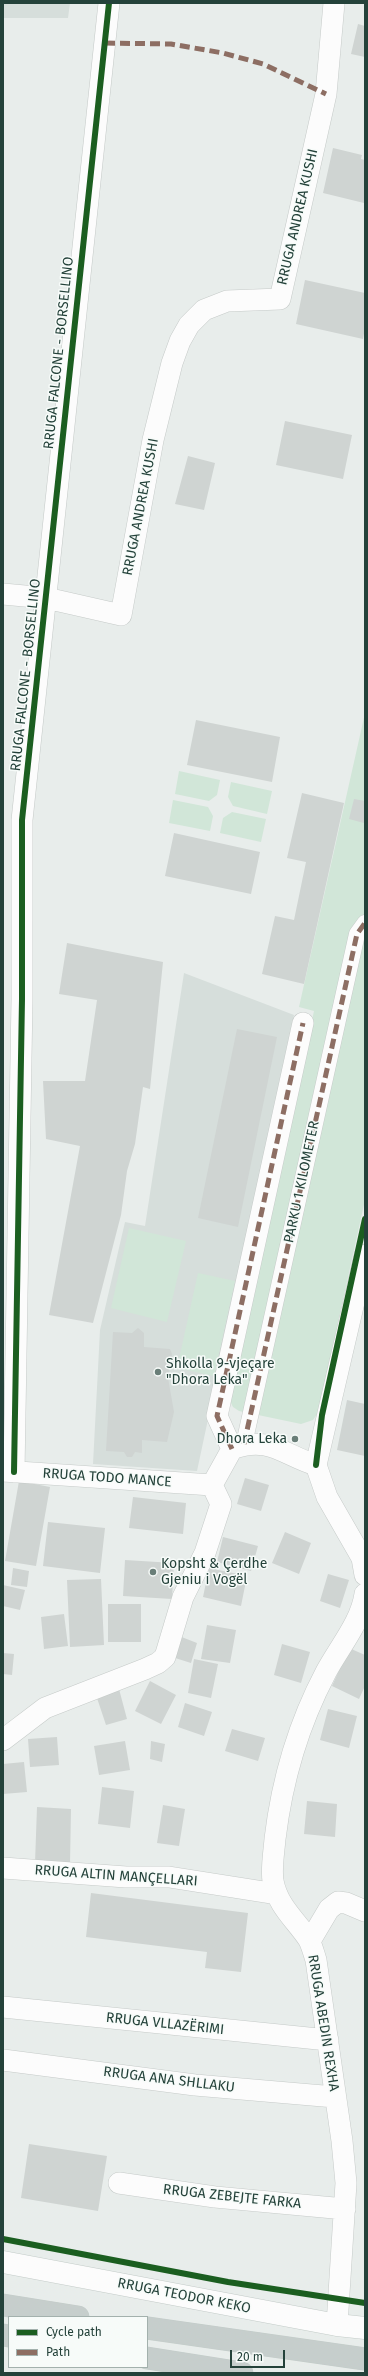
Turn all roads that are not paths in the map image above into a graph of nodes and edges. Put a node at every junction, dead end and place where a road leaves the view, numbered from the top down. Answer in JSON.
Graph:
{"nodes":[{"id":1,"x":109,"y":3,"type":"edge"},
{"id":2,"x":334,"y":3,"type":"edge"},
{"id":3,"x":3,"y":594,"type":"edge"},
{"id":4,"x":46,"y":598,"type":"junction"},
{"id":5,"x":365,"y":923,"type":"edge"},
{"id":6,"x":303,"y":1024,"type":"dead end"},
{"id":7,"x":365,"y":1255,"type":"edge"},
{"id":8,"x":238,"y":1447,"type":"junction"},
{"id":9,"x":316,"y":1465,"type":"junction"},
{"id":10,"x":9,"y":1472,"type":"edge"},
{"id":11,"x":212,"y":1485,"type":"junction"},
{"id":12,"x":365,"y":1575,"type":"edge"},
{"id":13,"x":364,"y":1602,"type":"edge"},
{"id":14,"x":3,"y":1740,"type":"edge"},
{"id":15,"x":3,"y":1868,"type":"edge"},
{"id":16,"x":277,"y":1894,"type":"junction"},
{"id":17,"x":365,"y":1911,"type":"edge"},
{"id":18,"x":310,"y":1941,"type":"junction"},
{"id":19,"x":3,"y":2007,"type":"edge"},
{"id":20,"x":328,"y":2040,"type":"junction"},
{"id":21,"x":3,"y":2060,"type":"edge"},
{"id":22,"x":335,"y":2098,"type":"junction"},
{"id":23,"x":119,"y":2183,"type":"dead end"},
{"id":24,"x":345,"y":2209,"type":"junction"},
{"id":25,"x":3,"y":2262,"type":"edge"},
{"id":26,"x":3,"y":2305,"type":"edge"},
{"id":27,"x":72,"y":2316,"type":"edge"},
{"id":28,"x":337,"y":2325,"type":"junction"},
{"id":29,"x":148,"y":2328,"type":"edge"},
{"id":30,"x":365,"y":2328,"type":"edge"},
{"id":31,"x":148,"y":2358,"type":"edge"},
{"id":32,"x":365,"y":2359,"type":"edge"},
{"id":33,"x":242,"y":2373,"type":"edge"}],
"edges":[{"from":1,"to":4,"type":"street","name":"RRUGA FALCONE - BORSELLINO"},
{"from":2,"to":4,"type":"street","name":"RRUGA ANDREA KUSHI"},
{"from":3,"to":4,"type":"street"},
{"from":4,"to":10,"type":"street","name":"RRUGA FALCONE - BORSELLINO"},
{"from":5,"to":8,"type":"street","name":"PARKU 1 KILOMETER"},
{"from":6,"to":8,"type":"street"},
{"from":7,"to":9,"type":"street"},
{"from":8,"to":9,"type":"street"},
{"from":8,"to":11,"type":"street"},
{"from":9,"to":12,"type":"street"},
{"from":10,"to":11,"type":"street","name":"RRUGA TODO MANCE"},
{"from":11,"to":14,"type":"street"},
{"from":13,"to":16,"type":"street","name":"RRUGA ABEDIN REXHA"},
{"from":15,"to":16,"type":"street","name":"RRUGA ALTIN MANÇELLARI"},
{"from":16,"to":18,"type":"street","name":"RRUGA ABEDIN REXHA"},
{"from":17,"to":18,"type":"street"},
{"from":18,"to":20,"type":"street","name":"RRUGA ABEDIN REXHA"},
{"from":19,"to":20,"type":"street","name":"RRUGA VLLAZËRIMI"},
{"from":20,"to":22,"type":"street","name":"RRUGA ABEDIN REXHA"},
{"from":21,"to":22,"type":"street","name":"RRUGA ANA SHLLAKU"},
{"from":22,"to":24,"type":"street","name":"RRUGA ABEDIN REXHA"},
{"from":23,"to":24,"type":"street","name":"RRUGA ZEBEJTE FARKA"},
{"from":24,"to":28,"type":"street","name":"RRUGA ABEDIN REXHA"},
{"from":25,"to":28,"type":"main road","name":"RRUGA TEODOR KEKO"},
{"from":26,"to":27,"type":"highway"},
{"from":28,"to":30,"type":"main road","name":"RRUGA TEODOR KEKO"},
{"from":29,"to":32,"type":"highway"},
{"from":31,"to":33,"type":"highway"}]}
